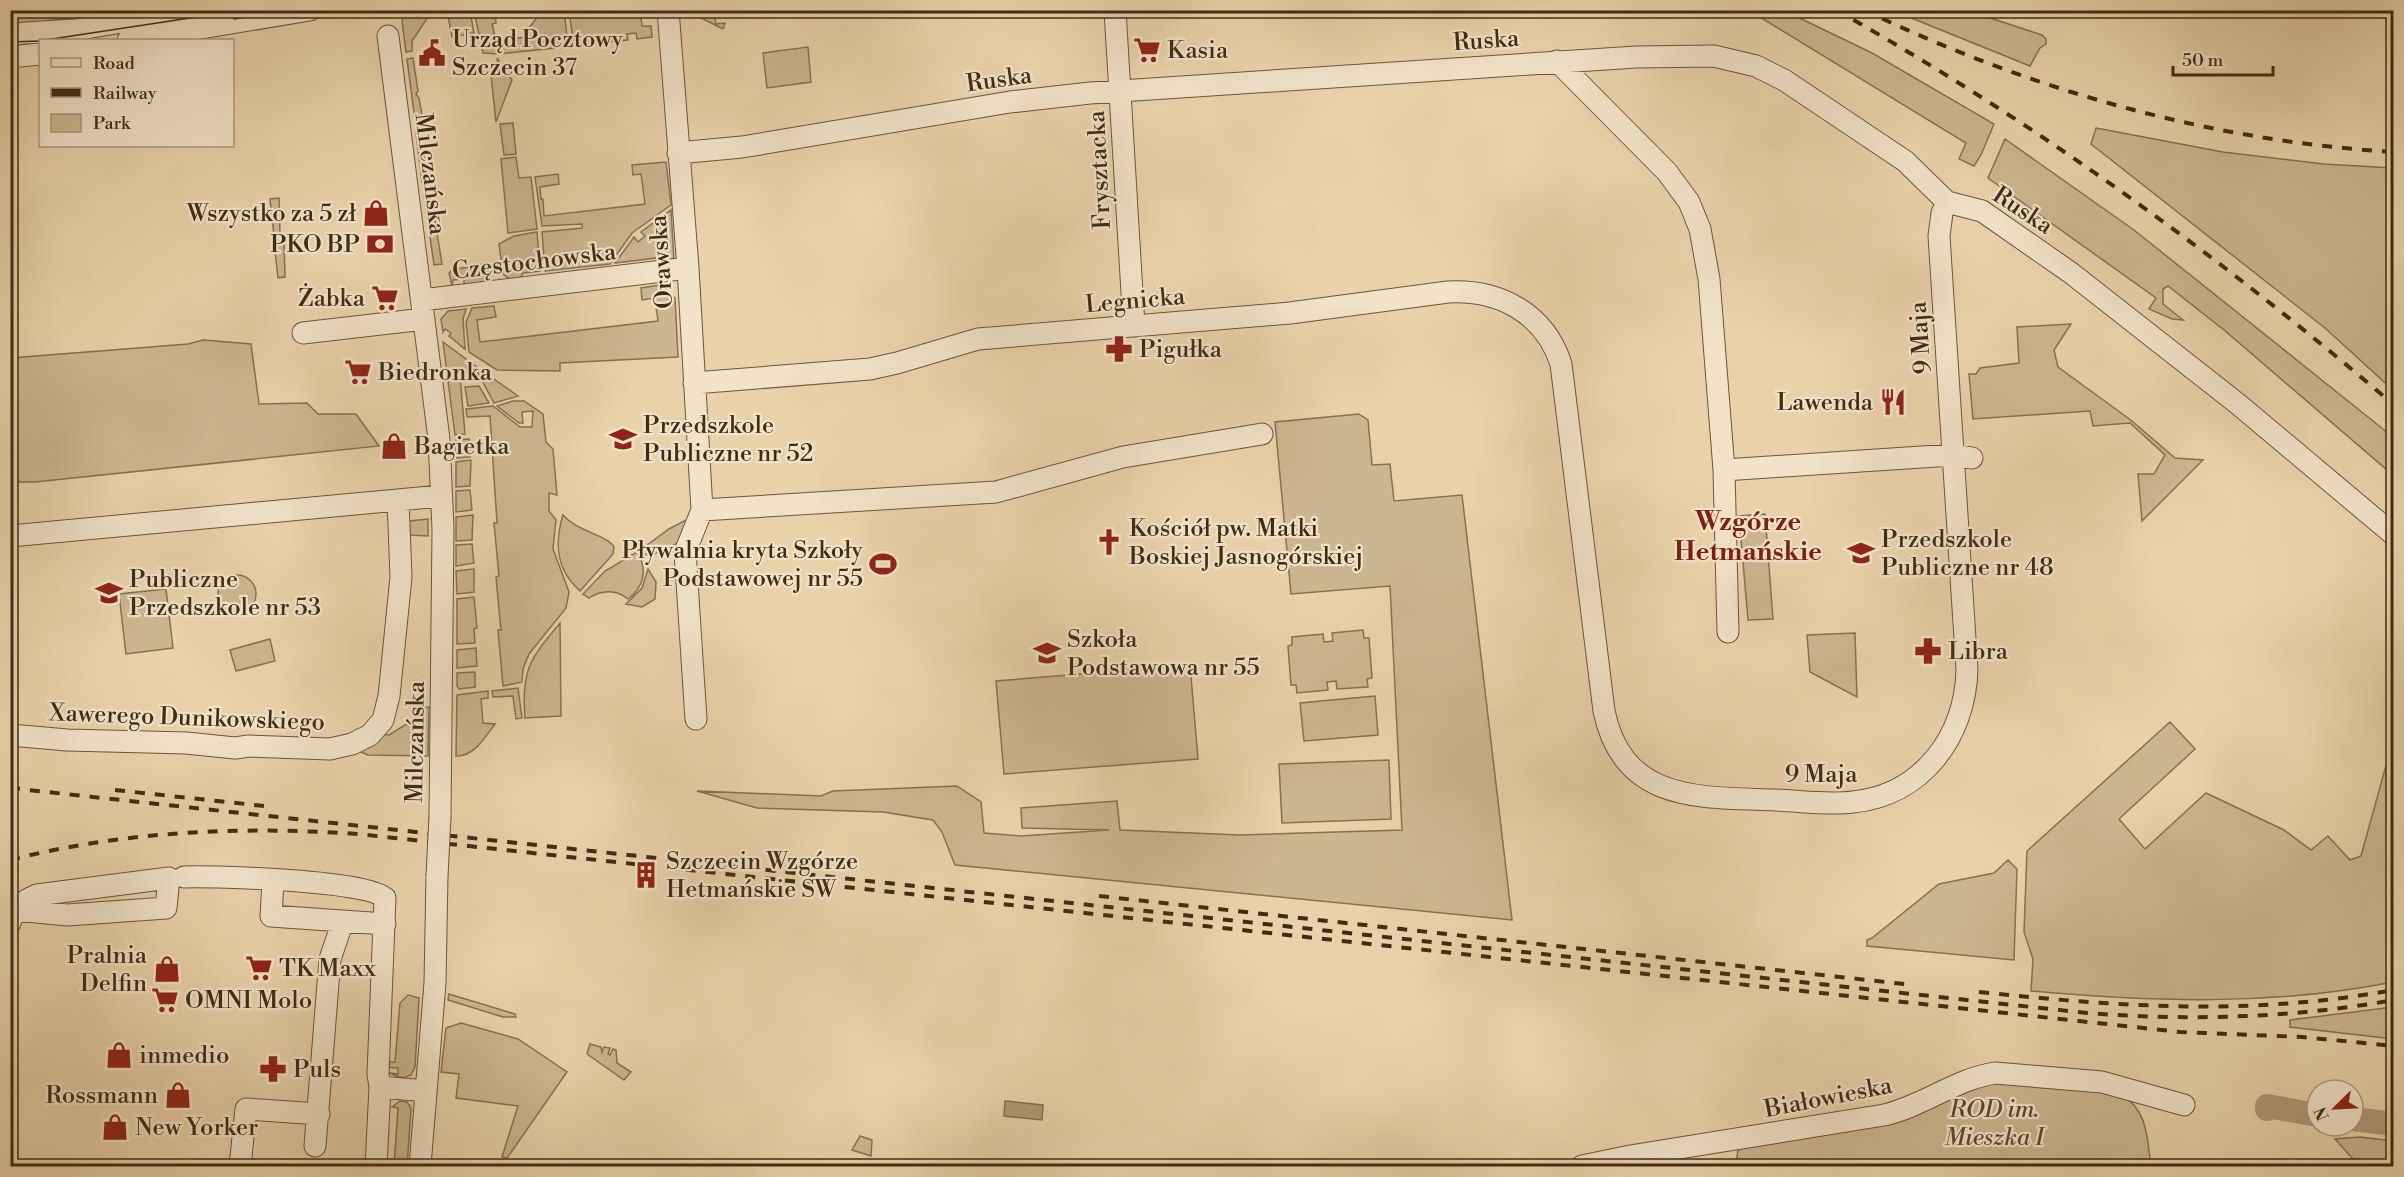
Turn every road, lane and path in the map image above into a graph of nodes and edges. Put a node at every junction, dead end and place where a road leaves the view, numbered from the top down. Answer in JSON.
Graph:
{"nodes":[{"id":1,"x":192,"y":10,"type":"edge"},
{"id":2,"x":310,"y":10,"type":"edge"},
{"id":3,"x":668,"y":10,"type":"edge"},
{"id":4,"x":1114,"y":10,"type":"edge"},
{"id":5,"x":10,"y":34,"type":"edge"},
{"id":6,"x":388,"y":36,"type":"dead end"},
{"id":7,"x":134,"y":39,"type":"edge"},
{"id":8,"x":39,"y":54,"type":"edge"},
{"id":9,"x":10,"y":57,"type":"edge"},
{"id":10,"x":1557,"y":61,"type":"junction"},
{"id":11,"x":1120,"y":90,"type":"junction"},
{"id":12,"x":678,"y":153,"type":"junction"},
{"id":13,"x":1947,"y":202,"type":"junction"},
{"id":14,"x":688,"y":268,"type":"junction"},
{"id":15,"x":423,"y":309,"type":"junction"},
{"id":16,"x":1134,"y":326,"type":"junction"},
{"id":17,"x":303,"y":333,"type":"dead end"},
{"id":18,"x":1557,"y":354,"type":"joint"},
{"id":19,"x":694,"y":383,"type":"junction"},
{"id":20,"x":1262,"y":434,"type":"dead end"},
{"id":21,"x":1962,"y":456,"type":"junction"},
{"id":22,"x":1724,"y":470,"type":"junction"},
{"id":23,"x":441,"y":496,"type":"junction"},
{"id":24,"x":398,"y":500,"type":"junction"},
{"id":25,"x":702,"y":510,"type":"junction"},
{"id":26,"x":2394,"y":535,"type":"edge"},
{"id":27,"x":10,"y":536,"type":"edge"},
{"id":28,"x":1728,"y":632,"type":"dead end"},
{"id":29,"x":696,"y":719,"type":"dead end"},
{"id":30,"x":10,"y":735,"type":"edge"},
{"id":31,"x":184,"y":877,"type":"dead end"},
{"id":32,"x":273,"y":881,"type":"junction"},
{"id":33,"x":13,"y":916,"type":"edge"},
{"id":34,"x":343,"y":921,"type":"junction"},
{"id":35,"x":385,"y":924,"type":"junction"},
{"id":36,"x":380,"y":1087,"type":"junction"},
{"id":37,"x":426,"y":1091,"type":"junction"},
{"id":38,"x":2184,"y":1105,"type":"dead end"},
{"id":39,"x":319,"y":1114,"type":"junction"},
{"id":40,"x":315,"y":1146,"type":"dead end"},
{"id":41,"x":240,"y":1167,"type":"edge"},
{"id":42,"x":376,"y":1167,"type":"edge"},
{"id":43,"x":420,"y":1167,"type":"edge"},
{"id":44,"x":1582,"y":1167,"type":"edge"}],
"edges":[{"from":1,"to":5,"type":"street"},
{"from":2,"to":7,"type":"street"},
{"from":3,"to":12,"type":"street","name":"Orawska"},
{"from":4,"to":11,"type":"street","name":"Frysztacka"},
{"from":6,"to":15,"type":"street","name":"Milczańska"},
{"from":8,"to":9,"type":"street"},
{"from":10,"to":11,"type":"street","name":"Ruska"},
{"from":10,"to":13,"type":"street","name":"Ruska"},
{"from":10,"to":22,"type":"street"},
{"from":11,"to":12,"type":"street","name":"Ruska"},
{"from":11,"to":16,"type":"street","name":"Frysztacka"},
{"from":12,"to":14,"type":"street","name":"Orawska"},
{"from":13,"to":21,"type":"street","name":"9 Maja"},
{"from":13,"to":26,"type":"street","name":"Ruska"},
{"from":14,"to":15,"type":"street","name":"Częstochowska"},
{"from":14,"to":19,"type":"street","name":"Orawska"},
{"from":15,"to":17,"type":"street"},
{"from":15,"to":23,"type":"street","name":"Milczańska"},
{"from":16,"to":18,"type":"street","name":"Legnicka"},
{"from":16,"to":19,"type":"street","name":"Legnicka"},
{"from":18,"to":21,"type":"street","name":"9 Maja"},
{"from":19,"to":25,"type":"street","name":"Orawska"},
{"from":20,"to":25,"type":"street"},
{"from":21,"to":22,"type":"street"},
{"from":22,"to":28,"type":"street"},
{"from":23,"to":24,"type":"street"},
{"from":23,"to":37,"type":"street","name":"Milczańska","bridge":true},
{"from":24,"to":27,"type":"street"},
{"from":24,"to":30,"type":"street","name":"Xawerego Dunikowskiego"},
{"from":25,"to":29,"type":"street","name":"Orawska"},
{"from":31,"to":32,"type":"street"},
{"from":32,"to":34,"type":"street"},
{"from":32,"to":35,"type":"street"},
{"from":33,"to":33,"type":"street"},
{"from":34,"to":35,"type":"street"},
{"from":34,"to":39,"type":"street"},
{"from":35,"to":36,"type":"street"},
{"from":36,"to":37,"type":"street"},
{"from":36,"to":42,"type":"street"},
{"from":37,"to":43,"type":"street","name":"Milczańska"},
{"from":38,"to":44,"type":"street","name":"Białowieska"},
{"from":39,"to":40,"type":"street"},
{"from":39,"to":41,"type":"street"}]}
